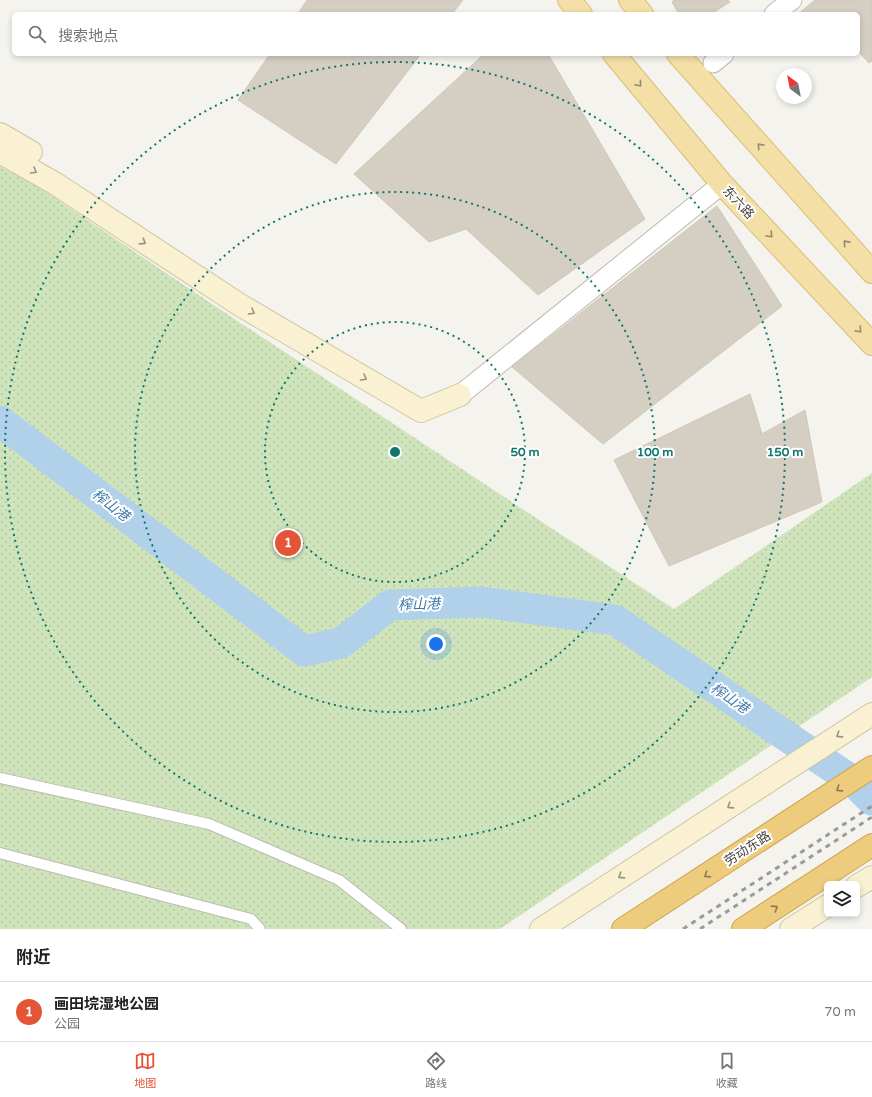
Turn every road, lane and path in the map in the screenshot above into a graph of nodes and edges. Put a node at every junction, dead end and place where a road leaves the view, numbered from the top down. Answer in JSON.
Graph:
{"nodes":[{"id":1,"x":569,"y":0,"type":"edge"},
{"id":2,"x":630,"y":0,"type":"edge"},
{"id":3,"x":792,"y":0,"type":"edge"},
{"id":4,"x":579,"y":12,"type":"edge"},
{"id":5,"x":640,"y":12,"type":"edge"},
{"id":6,"x":777,"y":12,"type":"edge"},
{"id":7,"x":616,"y":56,"type":"edge"},
{"id":8,"x":680,"y":56,"type":"edge"},
{"id":9,"x":0,"y":134,"type":"edge"},
{"id":10,"x":0,"y":152,"type":"edge"},
{"id":11,"x":722,"y":184,"type":"junction"},
{"id":12,"x":872,"y":272,"type":"edge"},
{"id":13,"x":872,"y":344,"type":"edge"},
{"id":14,"x":460,"y":395,"type":"junction"},
{"id":15,"x":872,"y":714,"type":"edge"},
{"id":16,"x":872,"y":768,"type":"edge"},
{"id":17,"x":0,"y":778,"type":"edge"},
{"id":18,"x":872,"y":845,"type":"edge"},
{"id":19,"x":0,"y":853,"type":"edge"},
{"id":20,"x":872,"y":877,"type":"edge"},
{"id":21,"x":860,"y":884,"type":"edge"},
{"id":22,"x":824,"y":908,"type":"edge"},
{"id":23,"x":260,"y":929,"type":"edge"},
{"id":24,"x":401,"y":929,"type":"edge"},
{"id":25,"x":541,"y":929,"type":"edge"},
{"id":26,"x":623,"y":929,"type":"edge"},
{"id":27,"x":743,"y":929,"type":"edge"},
{"id":28,"x":791,"y":929,"type":"edge"}],
"edges":[{"from":1,"to":4,"type":"main road"},
{"from":2,"to":5,"type":"main road"},
{"from":3,"to":6,"type":"street"},
{"from":7,"to":11,"type":"main road","name":"东六路","one_way":true},
{"from":12,"to":8,"type":"main road","one_way":true},
{"from":9,"to":14,"type":"main road"},
{"from":10,"to":14,"type":"main road","one_way":true},
{"from":11,"to":13,"type":"main road","name":"东六路","one_way":true},
{"from":11,"to":14,"type":"street"},
{"from":15,"to":25,"type":"main road","one_way":true},
{"from":16,"to":26,"type":"highway","name":"劳动东路","one_way":true},
{"from":17,"to":24,"type":"lane"},
{"from":27,"to":18,"type":"highway","one_way":true},
{"from":19,"to":23,"type":"lane"},
{"from":20,"to":21,"type":"main road"},
{"from":22,"to":28,"type":"main road"}]}
